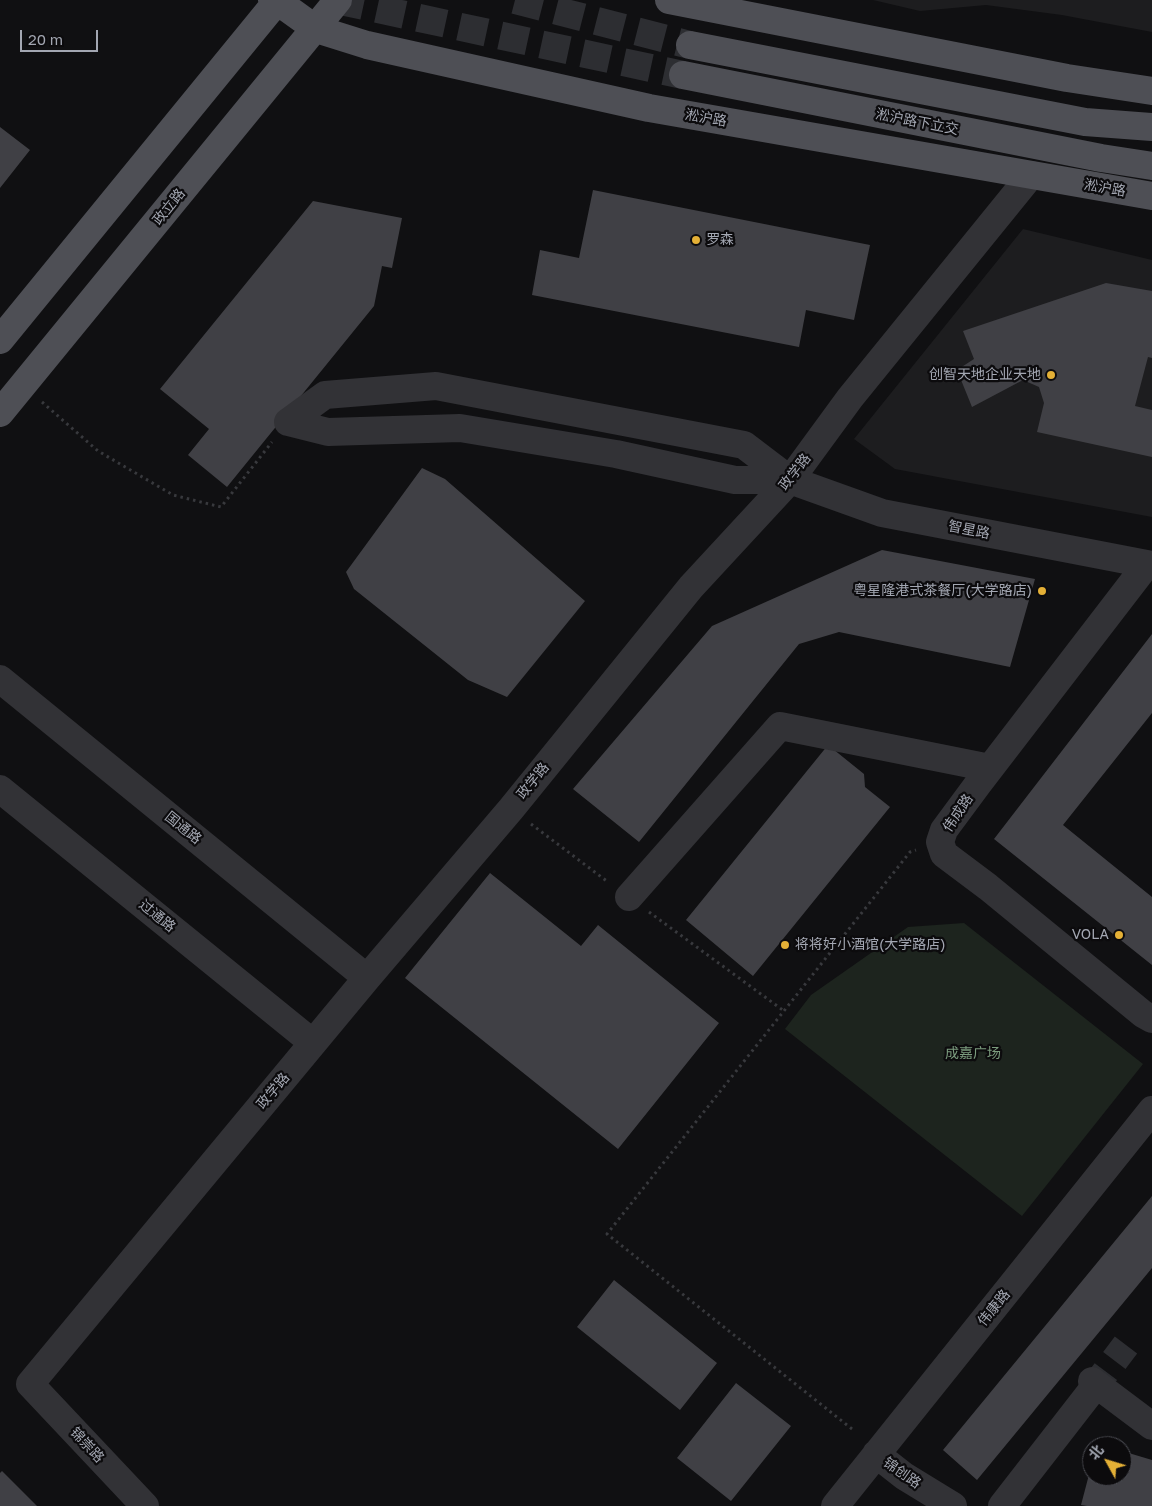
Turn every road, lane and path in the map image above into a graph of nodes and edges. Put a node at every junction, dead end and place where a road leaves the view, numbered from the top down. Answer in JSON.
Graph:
{"nodes":[{"id":1,"x":276,"y":0,"type":"edge"},
{"id":2,"x":338,"y":0,"type":"edge"},
{"id":3,"x":669,"y":0,"type":"edge"},
{"id":4,"x":316,"y":29,"type":"junction"},
{"id":5,"x":690,"y":44,"type":"tunnel mouth"},
{"id":6,"x":682,"y":76,"type":"tunnel mouth"},
{"id":7,"x":1152,"y":91,"type":"edge"},
{"id":8,"x":1152,"y":127,"type":"edge"},
{"id":9,"x":1152,"y":166,"type":"edge"},
{"id":10,"x":1031,"y":175,"type":"junction"},
{"id":11,"x":1152,"y":196,"type":"edge"},
{"id":12,"x":0,"y":340,"type":"edge"},
{"id":13,"x":23,"y":385,"type":"junction"},
{"id":14,"x":0,"y":413,"type":"edge"},
{"id":15,"x":288,"y":422,"type":"junction"},
{"id":16,"x":790,"y":480,"type":"junction"},
{"id":17,"x":1150,"y":565,"type":"edge"},
{"id":18,"x":0,"y":679,"type":"edge"},
{"id":19,"x":990,"y":768,"type":"junction"},
{"id":20,"x":0,"y":788,"type":"edge"},
{"id":21,"x":940,"y":842,"type":"junction"},
{"id":22,"x":629,"y":897,"type":"dead end"},
{"id":23,"x":367,"y":978,"type":"junction"},
{"id":24,"x":1152,"y":1020,"type":"edge"},
{"id":25,"x":313,"y":1043,"type":"junction"},
{"id":26,"x":1152,"y":1110,"type":"edge"},
{"id":27,"x":30,"y":1384,"type":"joint"},
{"id":28,"x":1152,"y":1426,"type":"edge"},
{"id":29,"x":852,"y":1429,"type":"dead end"},
{"id":30,"x":876,"y":1454,"type":"junction"},
{"id":31,"x":145,"y":1506,"type":"edge"},
{"id":32,"x":834,"y":1506,"type":"edge"},
{"id":33,"x":953,"y":1506,"type":"edge"},
{"id":34,"x":1002,"y":1506,"type":"edge"}],
"edges":[{"from":1,"to":4,"type":"main road","name":"淞沪路"},
{"from":1,"to":12,"type":"main road"},
{"from":2,"to":4,"type":"main road","name":"政立路"},
{"from":3,"to":7,"type":"main road"},
{"from":4,"to":10,"type":"main road","name":"淞沪路"},
{"from":4,"to":13,"type":"main road","name":"政立路"},
{"from":5,"to":8,"type":"main road"},
{"from":6,"to":9,"type":"main road","name":"淞沪路下立交"},
{"from":10,"to":11,"type":"main road","name":"淞沪路"},
{"from":10,"to":16,"type":"street","name":"政学路"},
{"from":13,"to":14,"type":"main road","name":"政立路"},
{"from":13,"to":15,"type":"path"},
{"from":15,"to":16,"type":"street"},
{"from":15,"to":16,"type":"street"},
{"from":16,"to":17,"type":"street","name":"智星路"},
{"from":16,"to":23,"type":"street","name":"政学路"},
{"from":17,"to":19,"type":"street","name":"伟成路"},
{"from":18,"to":23,"type":"street","name":"国通路"},
{"from":19,"to":21,"type":"street","name":"伟成路"},
{"from":19,"to":22,"type":"street"},
{"from":20,"to":25,"type":"street","name":"过通路"},
{"from":21,"to":24,"type":"street","name":"伟成路"},
{"from":21,"to":29,"type":"path"},
{"from":23,"to":25,"type":"street","name":"政学路"},
{"from":25,"to":27,"type":"street","name":"政学路"},
{"from":26,"to":30,"type":"street","name":"伟康路"},
{"from":27,"to":31,"type":"street","name":"锦崇路"},
{"from":28,"to":34,"type":"street"},
{"from":30,"to":32,"type":"street","name":"伟康路"},
{"from":30,"to":33,"type":"street","name":"锦创路"}]}
